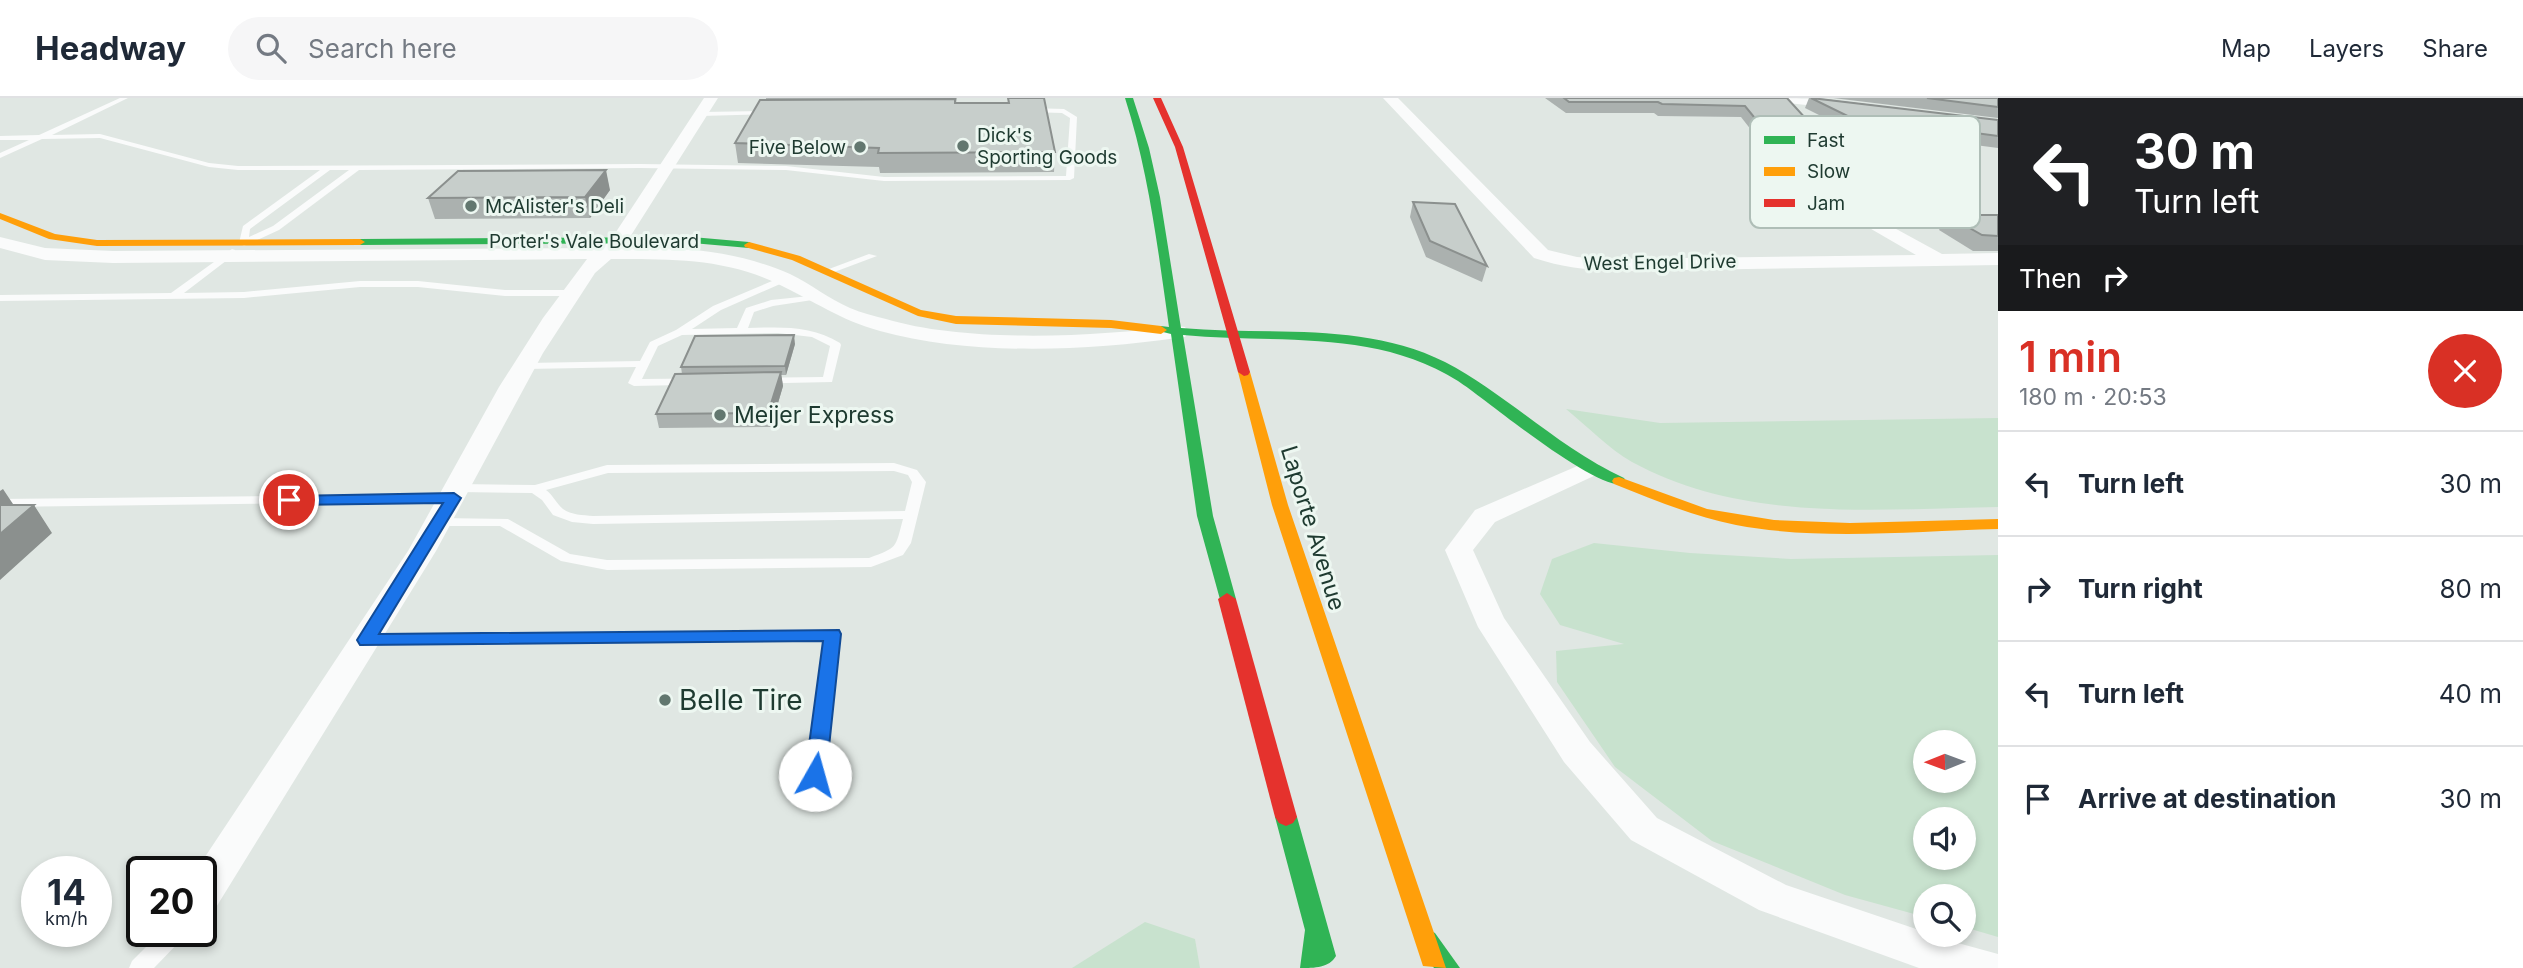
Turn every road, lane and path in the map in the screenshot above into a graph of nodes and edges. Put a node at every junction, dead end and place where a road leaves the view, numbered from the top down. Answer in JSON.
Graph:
{"nodes":[{"id":1,"x":125,"y":98,"type":"edge"},
{"id":2,"x":711,"y":98,"type":"edge"},
{"id":3,"x":1129,"y":98,"type":"edge"},
{"id":4,"x":1157,"y":98,"type":"edge"},
{"id":5,"x":1390,"y":98,"type":"edge"},
{"id":6,"x":1778,"y":98,"type":"edge"},
{"id":7,"x":1861,"y":107,"type":"edge"},
{"id":8,"x":1022,"y":110,"type":"edge"},
{"id":9,"x":788,"y":113,"type":"edge"},
{"id":10,"x":701,"y":114,"type":"junction"},
{"id":11,"x":40,"y":137,"type":"junction"},
{"id":12,"x":0,"y":138,"type":"edge"},
{"id":13,"x":0,"y":156,"type":"edge"},
{"id":14,"x":667,"y":167,"type":"junction"},
{"id":15,"x":356,"y":168,"type":"junction"},
{"id":16,"x":328,"y":169,"type":"junction"},
{"id":17,"x":0,"y":216,"type":"edge"},
{"id":18,"x":1882,"y":228,"type":"edge"},
{"id":19,"x":0,"y":242,"type":"edge"},
{"id":20,"x":244,"y":243,"type":"junction"},
{"id":21,"x":615,"y":247,"type":"junction"},
{"id":22,"x":226,"y":256,"type":"junction"},
{"id":23,"x":872,"y":256,"type":"dead end"},
{"id":24,"x":1998,"y":259,"type":"edge"},
{"id":25,"x":1937,"y":260,"type":"junction"},
{"id":26,"x":826,"y":272,"type":"junction"},
{"id":27,"x":784,"y":279,"type":"junction"},
{"id":28,"x":572,"y":293,"type":"junction"},
{"id":29,"x":877,"y":295,"type":"junction"},
{"id":30,"x":173,"y":296,"type":"junction"},
{"id":31,"x":815,"y":297,"type":"junction"},
{"id":32,"x":0,"y":298,"type":"edge"},
{"id":33,"x":741,"y":331,"type":"junction"},
{"id":34,"x":680,"y":332,"type":"junction"},
{"id":35,"x":1177,"y":332,"type":"junction"},
{"id":36,"x":1234,"y":333,"type":"junction"},
{"id":37,"x":642,"y":364,"type":"junction"},
{"id":38,"x":526,"y":366,"type":"junction"},
{"id":39,"x":1589,"y":469,"type":"junction"},
{"id":40,"x":535,"y":489,"type":"junction"},
{"id":41,"x":0,"y":503,"type":"edge"},
{"id":42,"x":451,"y":503,"type":"junction"},
{"id":43,"x":911,"y":515,"type":"junction"},
{"id":44,"x":1998,"y":524,"type":"edge"},
{"id":45,"x":366,"y":640,"type":"junction"},
{"id":46,"x":815,"y":775,"type":"dead end"},
{"id":47,"x":217,"y":872,"type":"edge"},
{"id":48,"x":1317,"y":929,"type":"junction"},
{"id":49,"x":1427,"y":940,"type":"junction"},
{"id":50,"x":160,"y":947,"type":"edge"},
{"id":51,"x":140,"y":968,"type":"edge"},
{"id":52,"x":1312,"y":968,"type":"edge"},
{"id":53,"x":1328,"y":968,"type":"edge"},
{"id":54,"x":1436,"y":968,"type":"edge"},
{"id":55,"x":1448,"y":968,"type":"edge"},
{"id":56,"x":1983,"y":968,"type":"edge"}],
"edges":[{"from":1,"to":11,"type":"lane"},
{"from":2,"to":10,"type":"street"},
{"from":3,"to":35,"type":"main road"},
{"from":4,"to":36,"type":"main road","name":"Laporte Avenue"},
{"from":5,"to":25,"type":"street","name":"West Engel Drive"},
{"from":6,"to":7,"type":"street"},
{"from":8,"to":14,"type":"lane"},
{"from":9,"to":10,"type":"lane"},
{"from":10,"to":14,"type":"street"},
{"from":11,"to":12,"type":"lane"},
{"from":11,"to":13,"type":"lane"},
{"from":11,"to":16,"type":"lane"},
{"from":14,"to":15,"type":"lane"},
{"from":14,"to":21,"type":"street"},
{"from":15,"to":16,"type":"lane"},
{"from":15,"to":20,"type":"lane"},
{"from":16,"to":20,"type":"lane"},
{"from":17,"to":20,"type":"main road","name":"Porter's Vale Boulevard"},
{"from":18,"to":25,"type":"street"},
{"from":19,"to":22,"type":"street","name":"Porter's Vale Boulevard"},
{"from":20,"to":21,"type":"main road","name":"Porter's Vale Boulevard"},
{"from":20,"to":22,"type":"lane"},
{"from":21,"to":22,"type":"street","name":"Porter's Vale Boulevard"},
{"from":21,"to":26,"type":"main road","name":"Porter's Vale Boulevard"},
{"from":21,"to":27,"type":"street","name":"Porter's Vale Boulevard"},
{"from":21,"to":28,"type":"street"},
{"from":22,"to":30,"type":"lane"},
{"from":23,"to":26,"type":"lane"},
{"from":24,"to":25,"type":"street","name":"West Engel Drive"},
{"from":26,"to":29,"type":"main road","name":"Porter's Vale Boulevard"},
{"from":27,"to":29,"type":"street"},
{"from":27,"to":31,"type":"street","name":"Porter's Vale Boulevard"},
{"from":27,"to":34,"type":"lane"},
{"from":28,"to":30,"type":"lane"},
{"from":28,"to":38,"type":"street"},
{"from":29,"to":35,"type":"main road","name":"Porter's Vale Boulevard"},
{"from":30,"to":32,"type":"lane"},
{"from":31,"to":33,"type":"lane"},
{"from":31,"to":35,"type":"street","name":"Porter's Vale Boulevard"},
{"from":33,"to":34,"type":"lane"},
{"from":33,"to":37,"type":"lane"},
{"from":34,"to":37,"type":"lane"},
{"from":35,"to":36,"type":"main road","name":"Porter's Vale Boulevard"},
{"from":35,"to":48,"type":"main road"},
{"from":36,"to":39,"type":"main road","name":"Porter's Vale Boulevard"},
{"from":36,"to":49,"type":"main road","name":"Laporte Avenue"},
{"from":37,"to":38,"type":"lane"},
{"from":38,"to":42,"type":"street"},
{"from":39,"to":44,"type":"main road","name":"Porter's Vale Boulevard"},
{"from":39,"to":56,"type":"street"},
{"from":40,"to":42,"type":"lane"},
{"from":40,"to":43,"type":"lane"},
{"from":40,"to":43,"type":"lane"},
{"from":41,"to":42,"type":"lane"},
{"from":42,"to":43,"type":"lane"},
{"from":42,"to":45,"type":"street"},
{"from":45,"to":46,"type":"lane"},
{"from":45,"to":47,"type":"street"},
{"from":48,"to":52,"type":"main road"},
{"from":48,"to":53,"type":"main road"},
{"from":49,"to":54,"type":"main road","name":"Laporte Avenue"},
{"from":49,"to":55,"type":"main road"},
{"from":50,"to":51,"type":"lane"}]}
